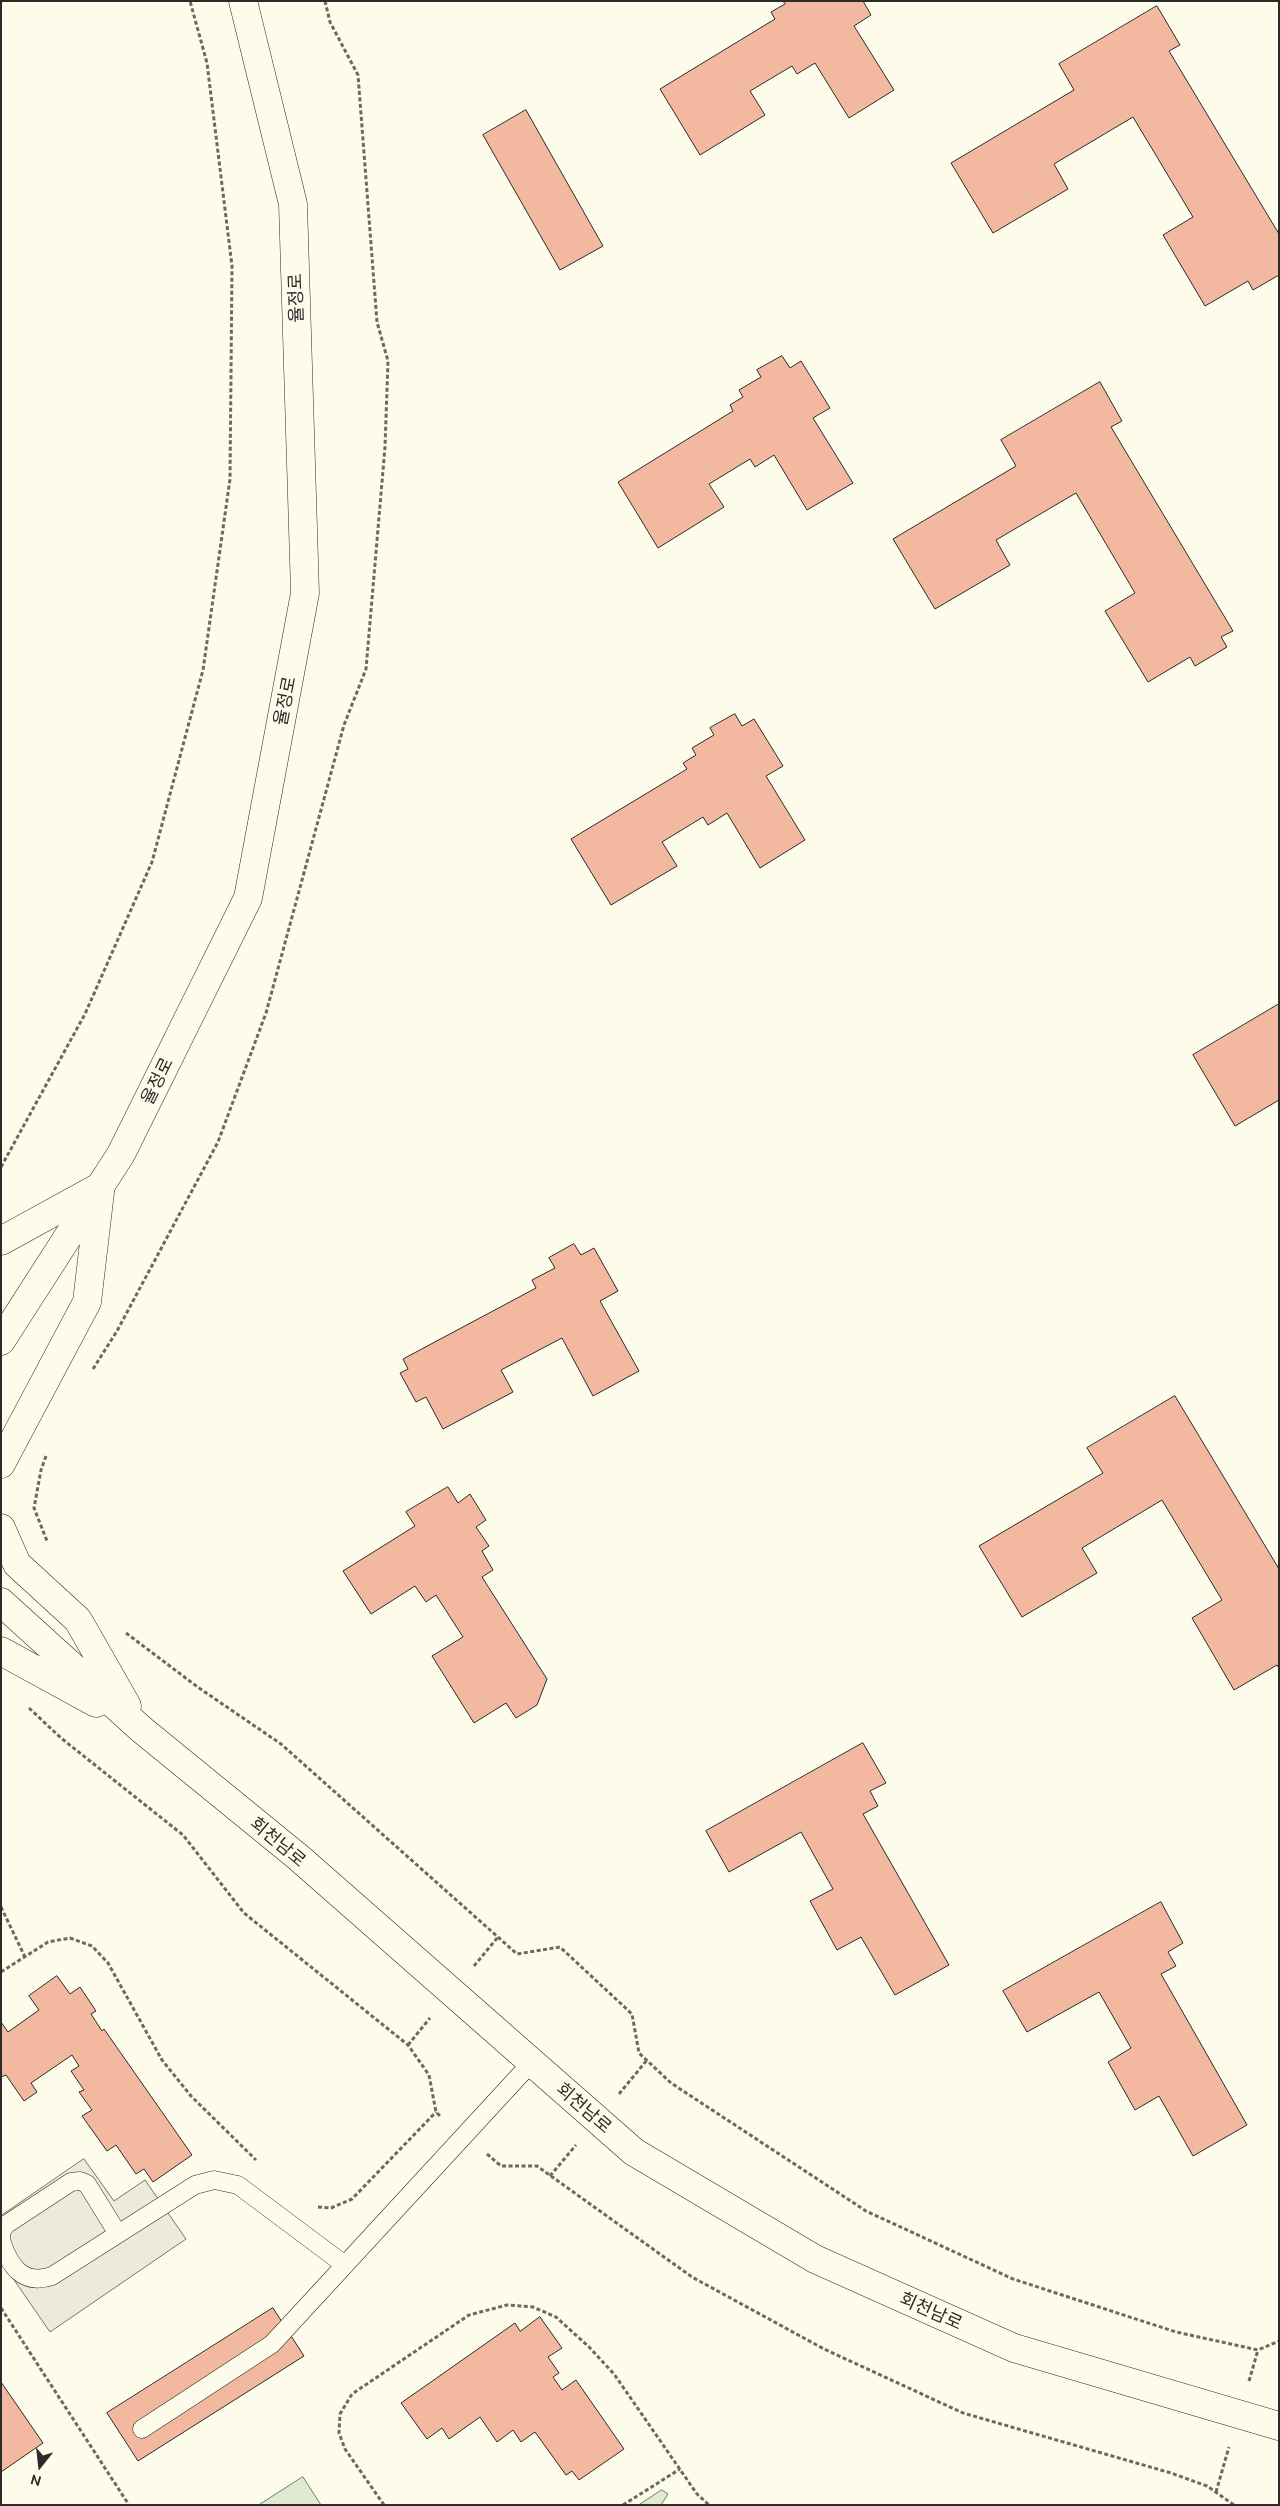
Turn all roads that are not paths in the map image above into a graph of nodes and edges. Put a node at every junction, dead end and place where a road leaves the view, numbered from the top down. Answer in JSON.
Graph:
{"nodes":[{"id":1,"x":243,"y":1,"type":"edge"},
{"id":2,"x":101,"y":1186,"type":"junction"},
{"id":3,"x":1,"y":1241,"type":"edge"},
{"id":4,"x":1,"y":1341,"type":"edge"},
{"id":5,"x":1,"y":1464,"type":"edge"},
{"id":6,"x":1,"y":1528,"type":"edge"},
{"id":7,"x":1,"y":1602,"type":"edge"},
{"id":8,"x":1,"y":1651,"type":"edge"},
{"id":9,"x":140,"y":1729,"type":"junction"},
{"id":10,"x":532,"y":2062,"type":"junction"},
{"id":11,"x":118,"y":2234,"type":"junction"},
{"id":12,"x":1,"y":2239,"type":"edge"},
{"id":13,"x":345,"y":2265,"type":"junction"},
{"id":14,"x":1279,"y":2426,"type":"edge"},
{"id":15,"x":142,"y":2429,"type":"dead end"}],
"edges":[{"from":1,"to":2,"type":"main road","name":"율정로"},
{"from":2,"to":3,"type":"main road"},
{"from":2,"to":4,"type":"main road","name":"율정로"},
{"from":2,"to":5,"type":"main road"},
{"from":6,"to":9,"type":"main road"},
{"from":7,"to":9,"type":"main road","name":"회천남로"},
{"from":8,"to":9,"type":"main road"},
{"from":9,"to":10,"type":"main road","name":"회천남로"},
{"from":10,"to":13,"type":"lane"},
{"from":10,"to":14,"type":"main road","name":"회천남로"},
{"from":11,"to":12,"type":"lane"},
{"from":11,"to":12,"type":"lane"},
{"from":11,"to":13,"type":"lane"},
{"from":13,"to":15,"type":"lane"}]}
